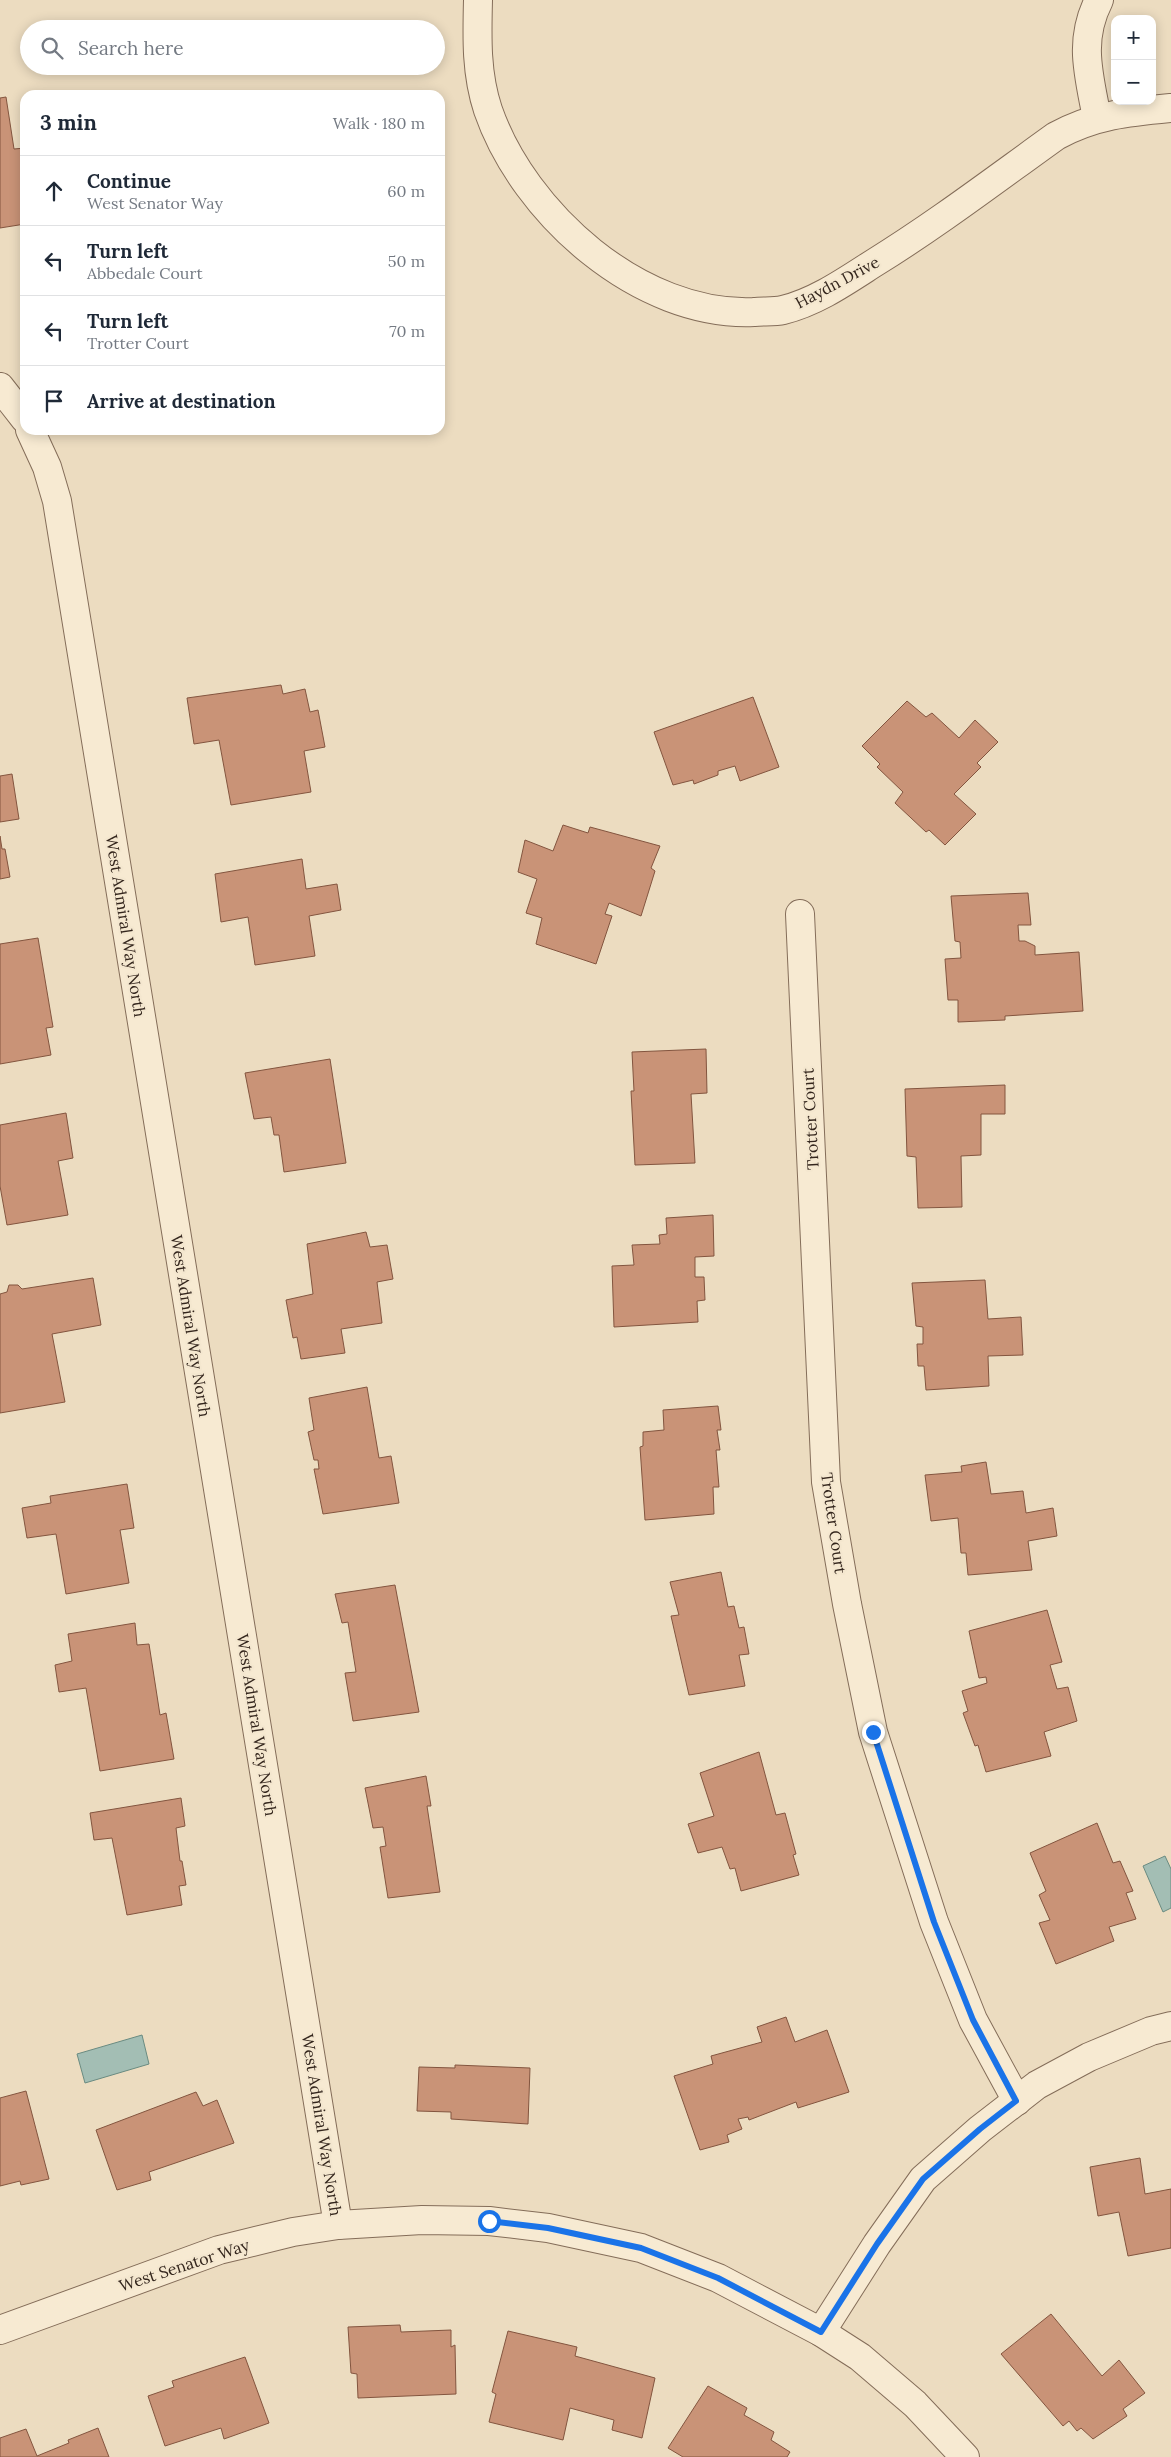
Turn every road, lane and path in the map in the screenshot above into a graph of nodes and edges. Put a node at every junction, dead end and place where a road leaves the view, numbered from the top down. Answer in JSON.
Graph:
{"nodes":[{"id":1,"x":478,"y":0,"type":"edge"},
{"id":2,"x":1099,"y":0,"type":"edge"},
{"id":3,"x":1171,"y":108,"type":"edge"},
{"id":4,"x":1097,"y":118,"type":"junction"},
{"id":5,"x":0,"y":387,"type":"edge"},
{"id":6,"x":20,"y":413,"type":"edge"},
{"id":7,"x":32,"y":435,"type":"edge"},
{"id":8,"x":800,"y":914,"type":"dead end"},
{"id":9,"x":1171,"y":2026,"type":"edge"},
{"id":10,"x":1016,"y":2101,"type":"junction"},
{"id":11,"x":338,"y":2225,"type":"junction"},
{"id":12,"x":0,"y":2330,"type":"edge"},
{"id":13,"x":821,"y":2332,"type":"junction"},
{"id":14,"x":965,"y":2457,"type":"edge"}],
"edges":[{"from":1,"to":4,"type":"street","name":"Haydn Drive"},
{"from":2,"to":4,"type":"street"},
{"from":3,"to":4,"type":"street","name":"Haydn Drive"},
{"from":5,"to":6,"type":"street"},
{"from":7,"to":11,"type":"street","name":"West Admiral Way North"},
{"from":8,"to":10,"type":"street","name":"Trotter Court"},
{"from":9,"to":10,"type":"street"},
{"from":10,"to":13,"type":"street"},
{"from":11,"to":12,"type":"street","name":"West Senator Way"},
{"from":11,"to":13,"type":"street","name":"West Senator Way"},
{"from":13,"to":14,"type":"street","name":"West Senator Way"}]}
